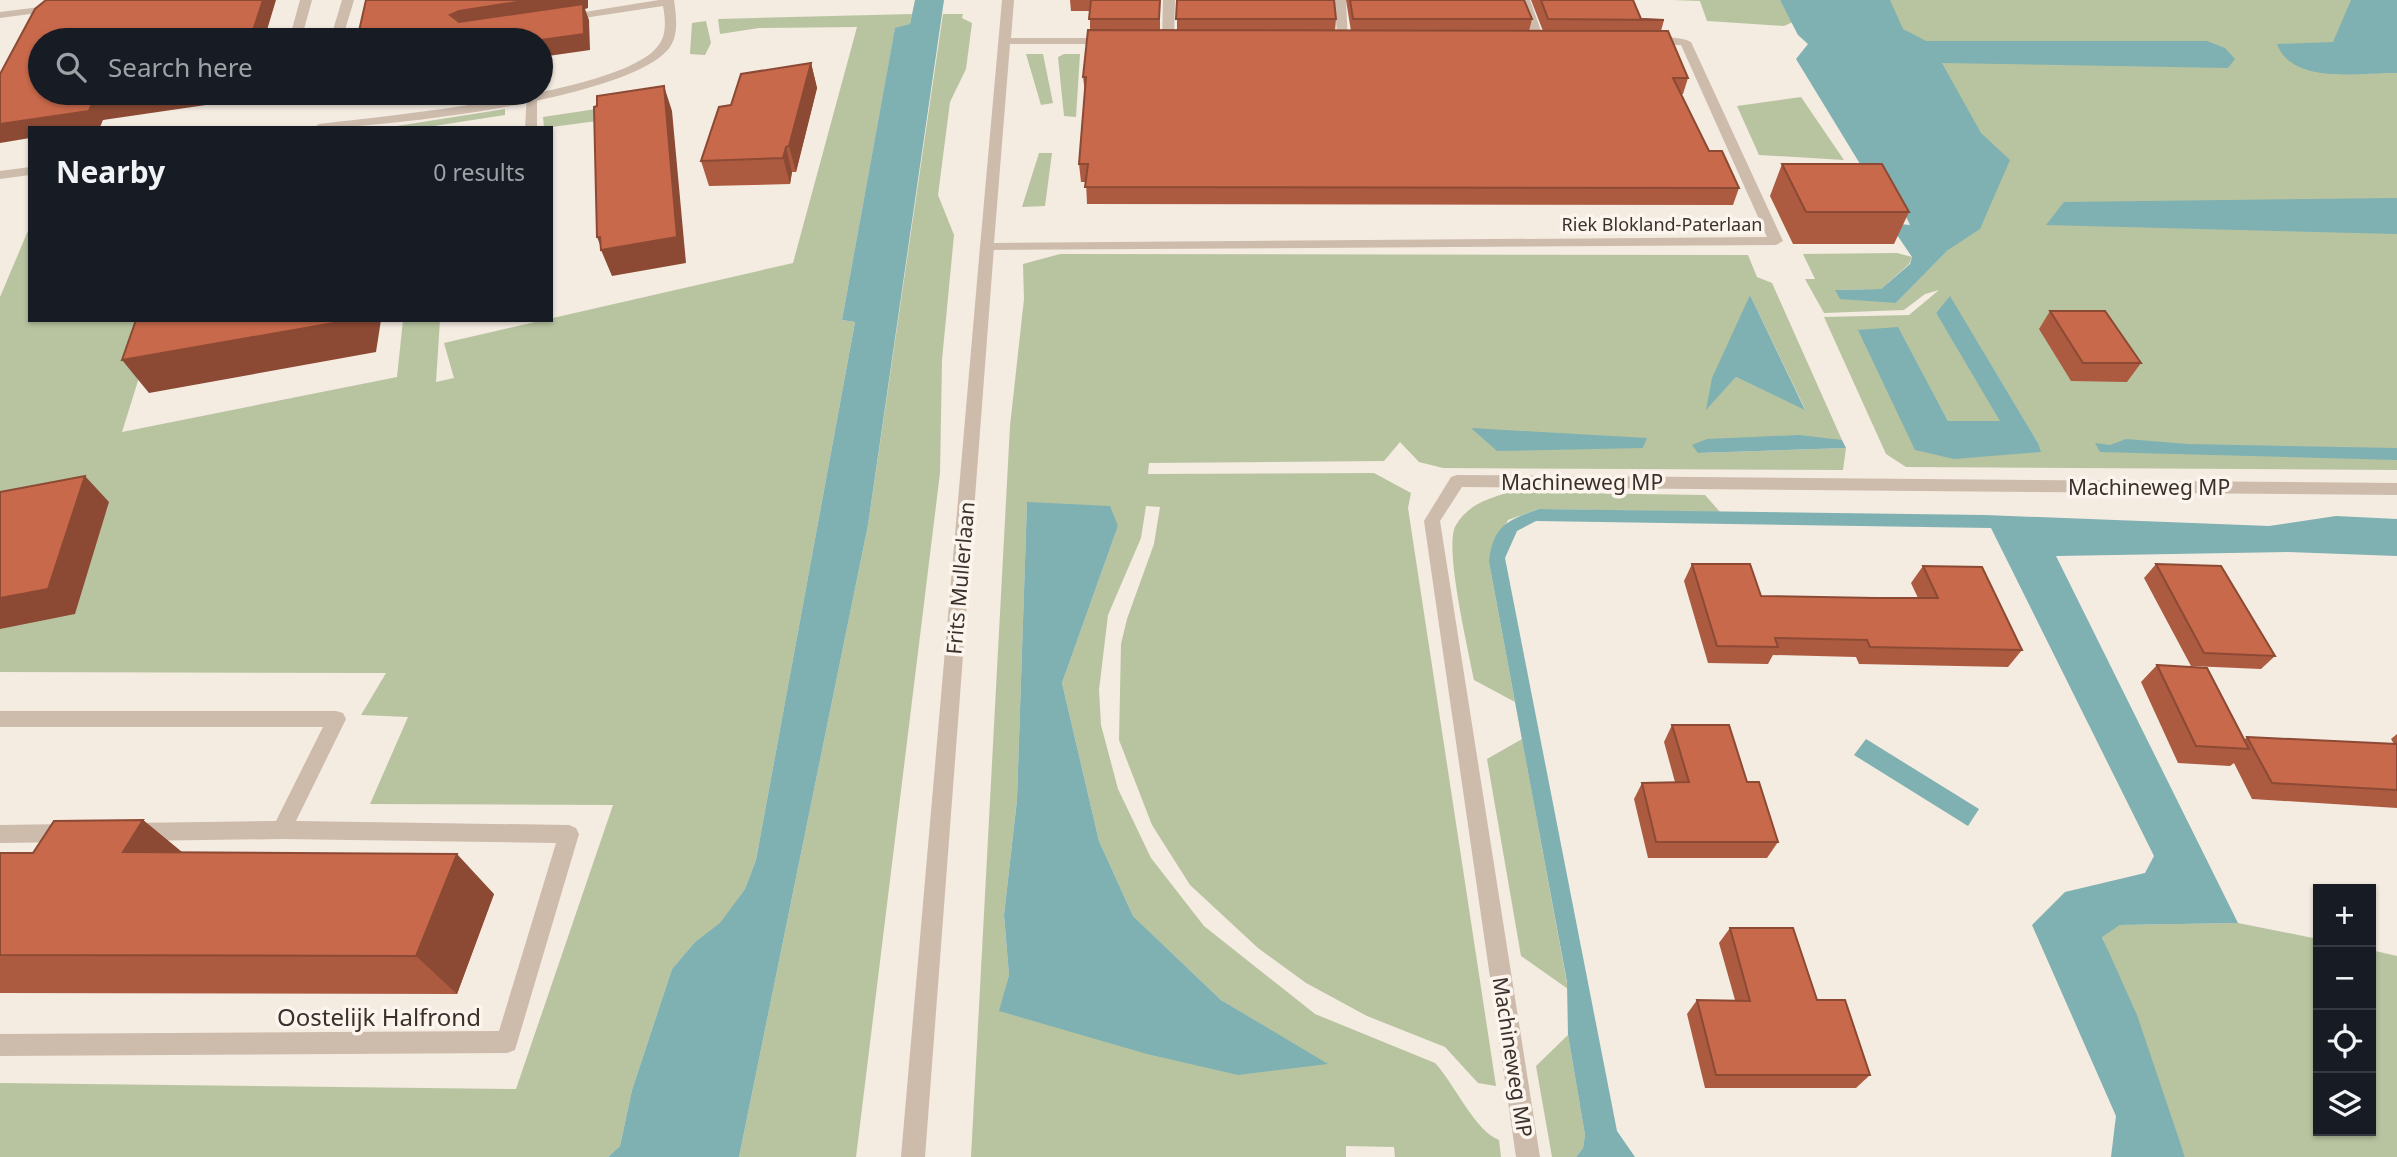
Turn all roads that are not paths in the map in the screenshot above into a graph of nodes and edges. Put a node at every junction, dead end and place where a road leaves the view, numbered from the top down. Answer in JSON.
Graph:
{"nodes":[{"id":1,"x":306,"y":0,"type":"edge"},
{"id":2,"x":348,"y":0,"type":"edge"},
{"id":3,"x":1008,"y":0,"type":"edge"},
{"id":4,"x":1169,"y":0,"type":"edge"},
{"id":5,"x":1339,"y":0,"type":"edge"},
{"id":6,"x":1524,"y":0,"type":"edge"},
{"id":7,"x":668,"y":3,"type":"edge"},
{"id":8,"x":75,"y":5,"type":"edge"},
{"id":9,"x":5,"y":15,"type":"edge"},
{"id":10,"x":556,"y":19,"type":"edge"},
{"id":11,"x":298,"y":28,"type":"edge"},
{"id":12,"x":340,"y":28,"type":"edge"},
{"id":13,"x":0,"y":32,"type":"edge"},
{"id":14,"x":1006,"y":41,"type":"junction"},
{"id":15,"x":1115,"y":41,"type":"edge"},
{"id":16,"x":1168,"y":41,"type":"edge"},
{"id":17,"x":1345,"y":42,"type":"edge"},
{"id":18,"x":1538,"y":42,"type":"edge"},
{"id":19,"x":1640,"y":42,"type":"edge"},
{"id":20,"x":553,"y":91,"type":"edge"},
{"id":21,"x":471,"y":105,"type":"edge"},
{"id":22,"x":531,"y":105,"type":"edge"},
{"id":23,"x":332,"y":126,"type":"edge"},
{"id":24,"x":531,"y":126,"type":"edge"},
{"id":25,"x":28,"y":171,"type":"edge"},
{"id":26,"x":0,"y":175,"type":"edge"},
{"id":27,"x":987,"y":247,"type":"junction"},
{"id":28,"x":2397,"y":489,"type":"edge"},
{"id":29,"x":0,"y":719,"type":"edge"},
{"id":30,"x":282,"y":830,"type":"junction"},
{"id":31,"x":0,"y":834,"type":"edge"},
{"id":32,"x":0,"y":1045,"type":"edge"},
{"id":33,"x":914,"y":1157,"type":"edge"},
{"id":34,"x":1528,"y":1157,"type":"edge"}],
"edges":[{"from":1,"to":11,"type":"street"},
{"from":2,"to":12,"type":"street"},
{"from":3,"to":14,"type":"street","name":"Frits Mullerlaan"},
{"from":4,"to":16,"type":"street"},
{"from":5,"to":17,"type":"street"},
{"from":6,"to":18,"type":"street"},
{"from":7,"to":10,"type":"street"},
{"from":7,"to":20,"type":"street"},
{"from":8,"to":9,"type":"street"},
{"from":9,"to":13,"type":"street"},
{"from":14,"to":15,"type":"street"},
{"from":14,"to":27,"type":"street","name":"Frits Mullerlaan"},
{"from":19,"to":27,"type":"street","name":"Riek Blokland-Paterlaan"},
{"from":21,"to":23,"type":"street"},
{"from":22,"to":24,"type":"street"},
{"from":25,"to":26,"type":"street"},
{"from":27,"to":33,"type":"street","name":"Frits Mullerlaan"},
{"from":28,"to":34,"type":"street","name":"Machineweg MP"},
{"from":29,"to":30,"type":"street"},
{"from":30,"to":31,"type":"street","name":"Oostelijk Halfrond"},
{"from":30,"to":32,"type":"street","name":"Oostelijk Halfrond"}]}
